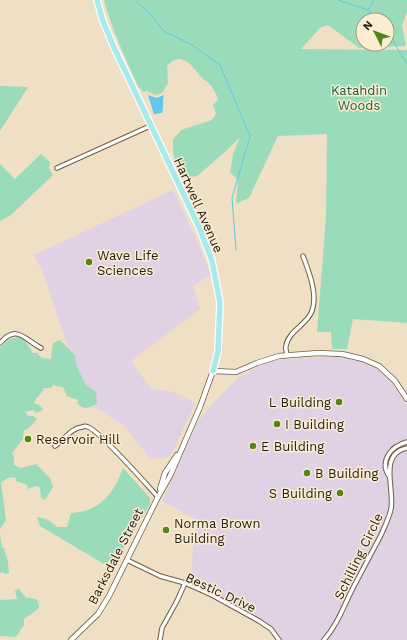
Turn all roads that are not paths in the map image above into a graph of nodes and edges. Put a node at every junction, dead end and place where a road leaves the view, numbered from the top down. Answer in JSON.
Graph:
{"nodes":[{"id":1,"x":97,"y":0,"type":"edge"},
{"id":2,"x":150,"y":126,"type":"junction"},
{"id":3,"x":57,"y":168,"type":"dead end"},
{"id":4,"x":303,"y":256,"type":"dead end"},
{"id":5,"x":0,"y":343,"type":"edge"},
{"id":6,"x":41,"y":348,"type":"dead end"},
{"id":7,"x":287,"y":355,"type":"junction"},
{"id":8,"x":213,"y":371,"type":"junction"},
{"id":9,"x":407,"y":399,"type":"edge"},
{"id":10,"x":407,"y":442,"type":"edge"},
{"id":11,"x":55,"y":446,"type":"dead end"},
{"id":12,"x":407,"y":448,"type":"edge"},
{"id":13,"x":181,"y":449,"type":"junction"},
{"id":14,"x":164,"y":473,"type":"joint"},
{"id":15,"x":170,"y":476,"type":"joint"},
{"id":16,"x":389,"y":476,"type":"junction"},
{"id":17,"x":158,"y":497,"type":"junction"},
{"id":18,"x":127,"y":560,"type":"junction"},
{"id":19,"x":185,"y":583,"type":"junction"},
{"id":20,"x":71,"y":640,"type":"edge"},
{"id":21,"x":160,"y":640,"type":"edge"},
{"id":22,"x":279,"y":640,"type":"edge"},
{"id":23,"x":324,"y":640,"type":"edge"}],
"edges":[{"from":1,"to":2,"type":"main road","name":"Hartwell Avenue"},
{"from":2,"to":3,"type":"street"},
{"from":2,"to":8,"type":"main road","name":"Hartwell Avenue"},
{"from":4,"to":7,"type":"street"},
{"from":5,"to":6,"type":"street"},
{"from":7,"to":8,"type":"street"},
{"from":7,"to":9,"type":"street"},
{"from":8,"to":13,"type":"street","name":"Hartwell Avenue"},
{"from":10,"to":16,"type":"street","name":"Schilling Circle"},
{"from":11,"to":17,"type":"street"},
{"from":12,"to":16,"type":"street","name":"Schilling Circle"},
{"from":13,"to":14,"type":"street","name":"Hartwell Avenue"},
{"from":13,"to":15,"type":"street","name":"Hartwell Avenue"},
{"from":14,"to":17,"type":"street","name":"Barksdale Street"},
{"from":15,"to":17,"type":"street","name":"Barksdale Street"},
{"from":16,"to":23,"type":"street","name":"Schilling Circle"},
{"from":17,"to":18,"type":"street","name":"Barksdale Street"},
{"from":18,"to":19,"type":"street","name":"Bestic Drive"},
{"from":18,"to":20,"type":"street","name":"Barksdale Street"},
{"from":19,"to":21,"type":"street"},
{"from":19,"to":22,"type":"street","name":"Bestic Drive"}]}
